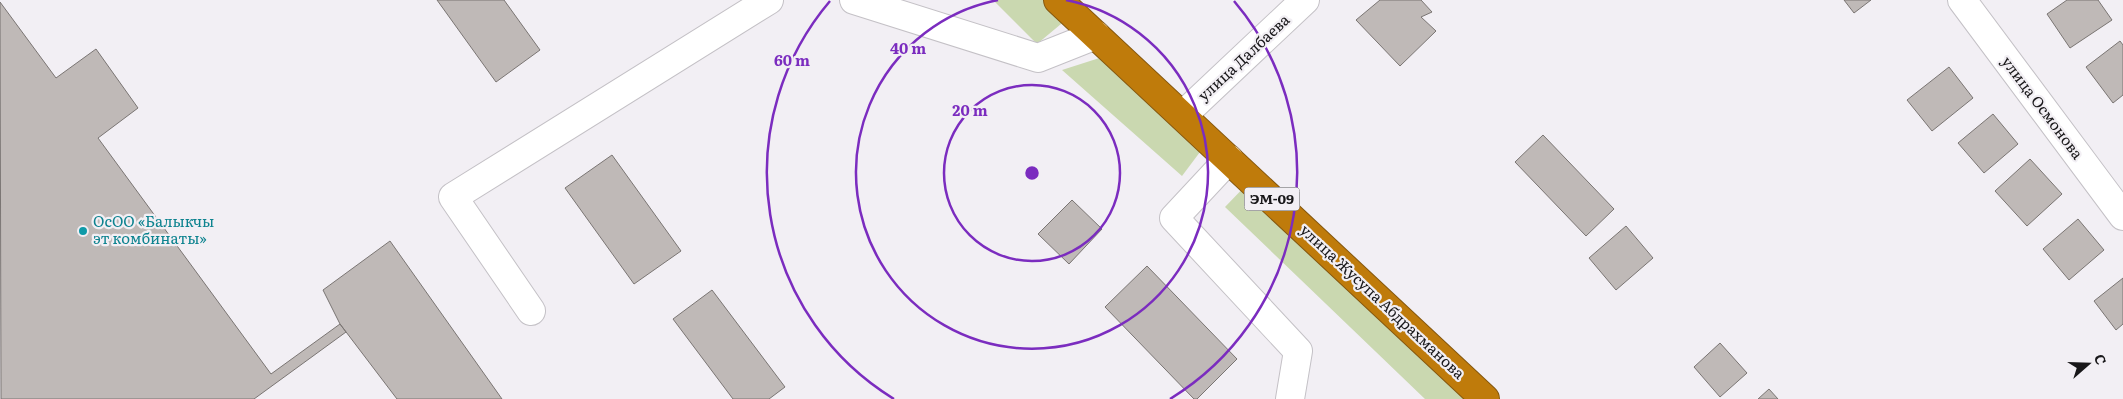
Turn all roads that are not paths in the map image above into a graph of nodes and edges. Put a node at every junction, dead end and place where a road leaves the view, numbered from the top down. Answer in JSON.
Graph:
{"nodes":[{"id":1,"x":769,"y":0,"type":"edge"},
{"id":2,"x":854,"y":0,"type":"edge"},
{"id":3,"x":1058,"y":0,"type":"edge"},
{"id":4,"x":1305,"y":0,"type":"edge"},
{"id":5,"x":1962,"y":0,"type":"edge"},
{"id":6,"x":1096,"y":35,"type":"junction"},
{"id":7,"x":1183,"y":115,"type":"junction"},
{"id":8,"x":1229,"y":159,"type":"junction"},
{"id":9,"x":2123,"y":216,"type":"edge"},
{"id":10,"x":531,"y":311,"type":"dead end"},
{"id":11,"x":1290,"y":399,"type":"edge"},
{"id":12,"x":1485,"y":399,"type":"edge"}],
"edges":[{"from":1,"to":10,"type":"street"},
{"from":2,"to":6,"type":"street"},
{"from":3,"to":6,"type":"highway","name":"улица Жусупа Абдрахманова","number":"ЭМ-09"},
{"from":4,"to":7,"type":"street","name":"улица Далбаева"},
{"from":5,"to":9,"type":"street","name":"улица Осмонова"},
{"from":6,"to":7,"type":"highway","name":"улица Жусупа Абдрахманова","number":"ЭМ-09"},
{"from":7,"to":8,"type":"highway","name":"улица Жусупа Абдрахманова","number":"ЭМ-09"},
{"from":8,"to":11,"type":"street"},
{"from":8,"to":12,"type":"highway","name":"улица Жусупа Абдрахманова","number":"ЭМ-09"}]}
